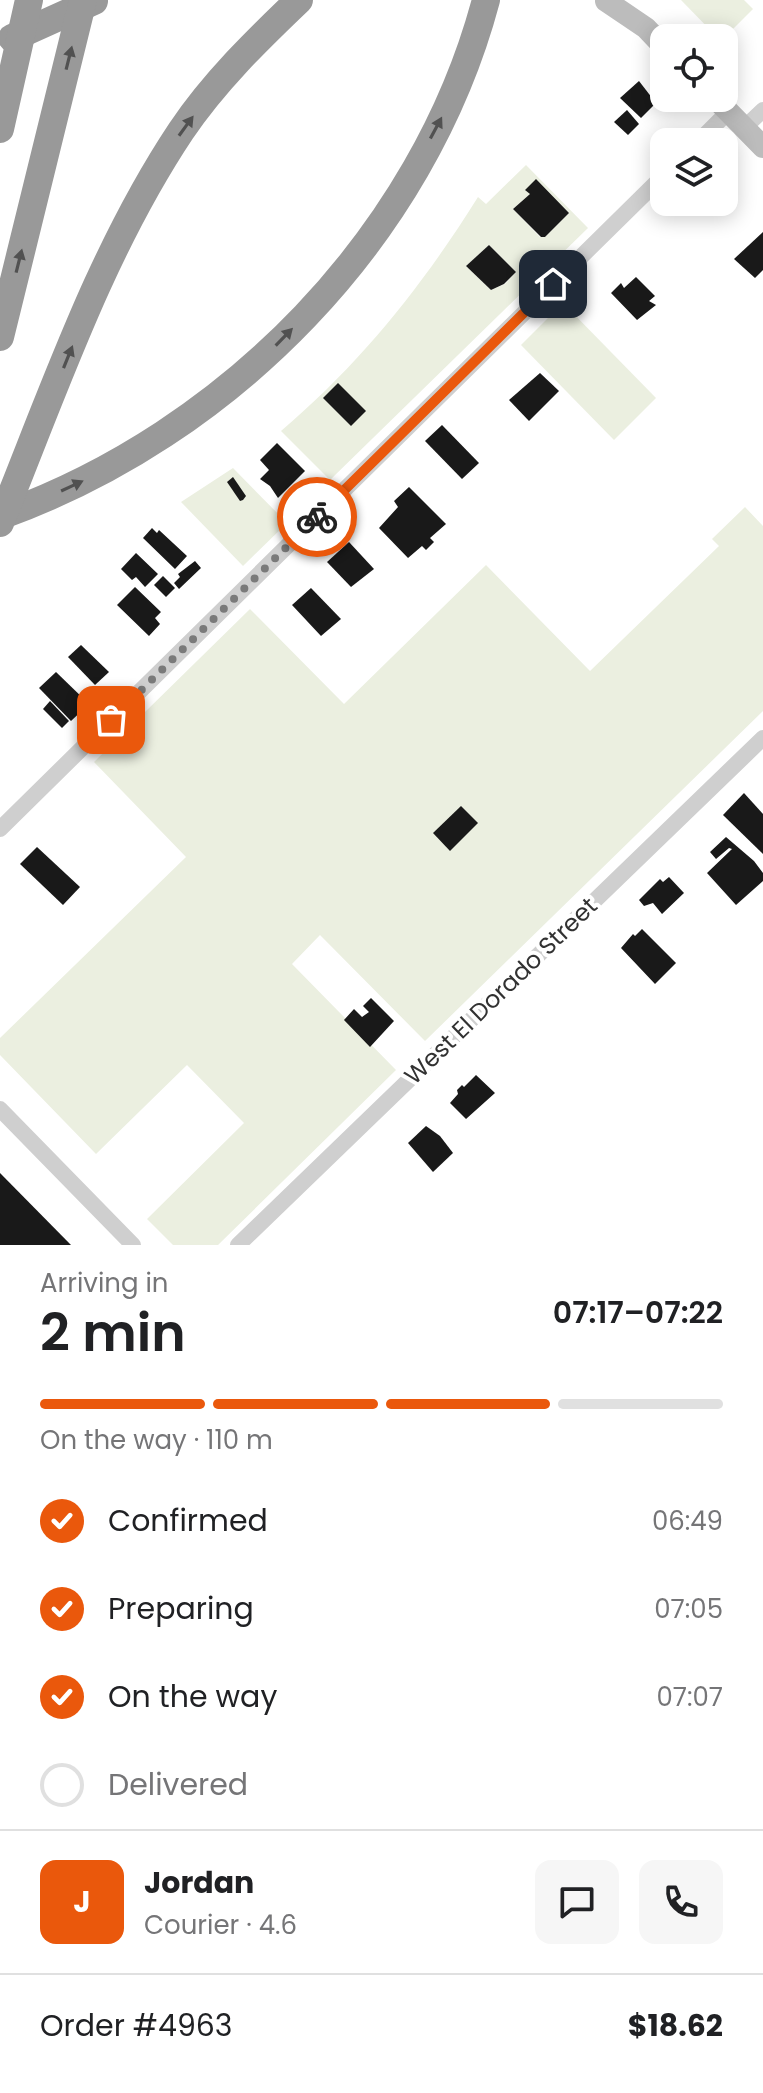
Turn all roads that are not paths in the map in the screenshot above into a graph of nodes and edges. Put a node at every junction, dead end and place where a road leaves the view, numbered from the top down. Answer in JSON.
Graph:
{"nodes":[{"id":1,"x":29,"y":0,"type":"edge"},
{"id":2,"x":54,"y":0,"type":"edge"},
{"id":3,"x":83,"y":0,"type":"edge"},
{"id":4,"x":95,"y":0,"type":"edge"},
{"id":5,"x":299,"y":0,"type":"edge"},
{"id":6,"x":486,"y":0,"type":"edge"},
{"id":7,"x":606,"y":1,"type":"edge"},
{"id":8,"x":0,"y":21,"type":"edge"},
{"id":9,"x":650,"y":32,"type":"edge"},
{"id":10,"x":0,"y":43,"type":"edge"},
{"id":11,"x":763,"y":110,"type":"edge"},
{"id":12,"x":729,"y":113,"type":"edge"},
{"id":13,"x":713,"y":128,"type":"edge"},
{"id":14,"x":0,"y":129,"type":"edge"},
{"id":15,"x":763,"y":147,"type":"edge"},
{"id":16,"x":650,"y":189,"type":"edge"},
{"id":17,"x":0,"y":337,"type":"edge"},
{"id":18,"x":0,"y":516,"type":"edge"},
{"id":19,"x":0,"y":523,"type":"edge"},
{"id":20,"x":763,"y":738,"type":"edge"},
{"id":21,"x":0,"y":829,"type":"edge"},
{"id":22,"x":0,"y":1109,"type":"edge"},
{"id":23,"x":133,"y":1245,"type":"edge"},
{"id":24,"x":238,"y":1245,"type":"edge"}],
"edges":[{"from":1,"to":14,"type":"highway"},
{"from":2,"to":8,"type":"highway"},
{"from":17,"to":3,"type":"highway","one_way":true},
{"from":4,"to":10,"type":"highway"},
{"from":19,"to":5,"type":"highway","one_way":true},
{"from":18,"to":6,"type":"highway","one_way":true},
{"from":7,"to":9,"type":"street"},
{"from":11,"to":12,"type":"street"},
{"from":12,"to":13,"type":"street"},
{"from":12,"to":15,"type":"street"},
{"from":16,"to":21,"type":"street"},
{"from":20,"to":24,"type":"street","name":"West El Dorado Street"},
{"from":22,"to":23,"type":"street"}]}
